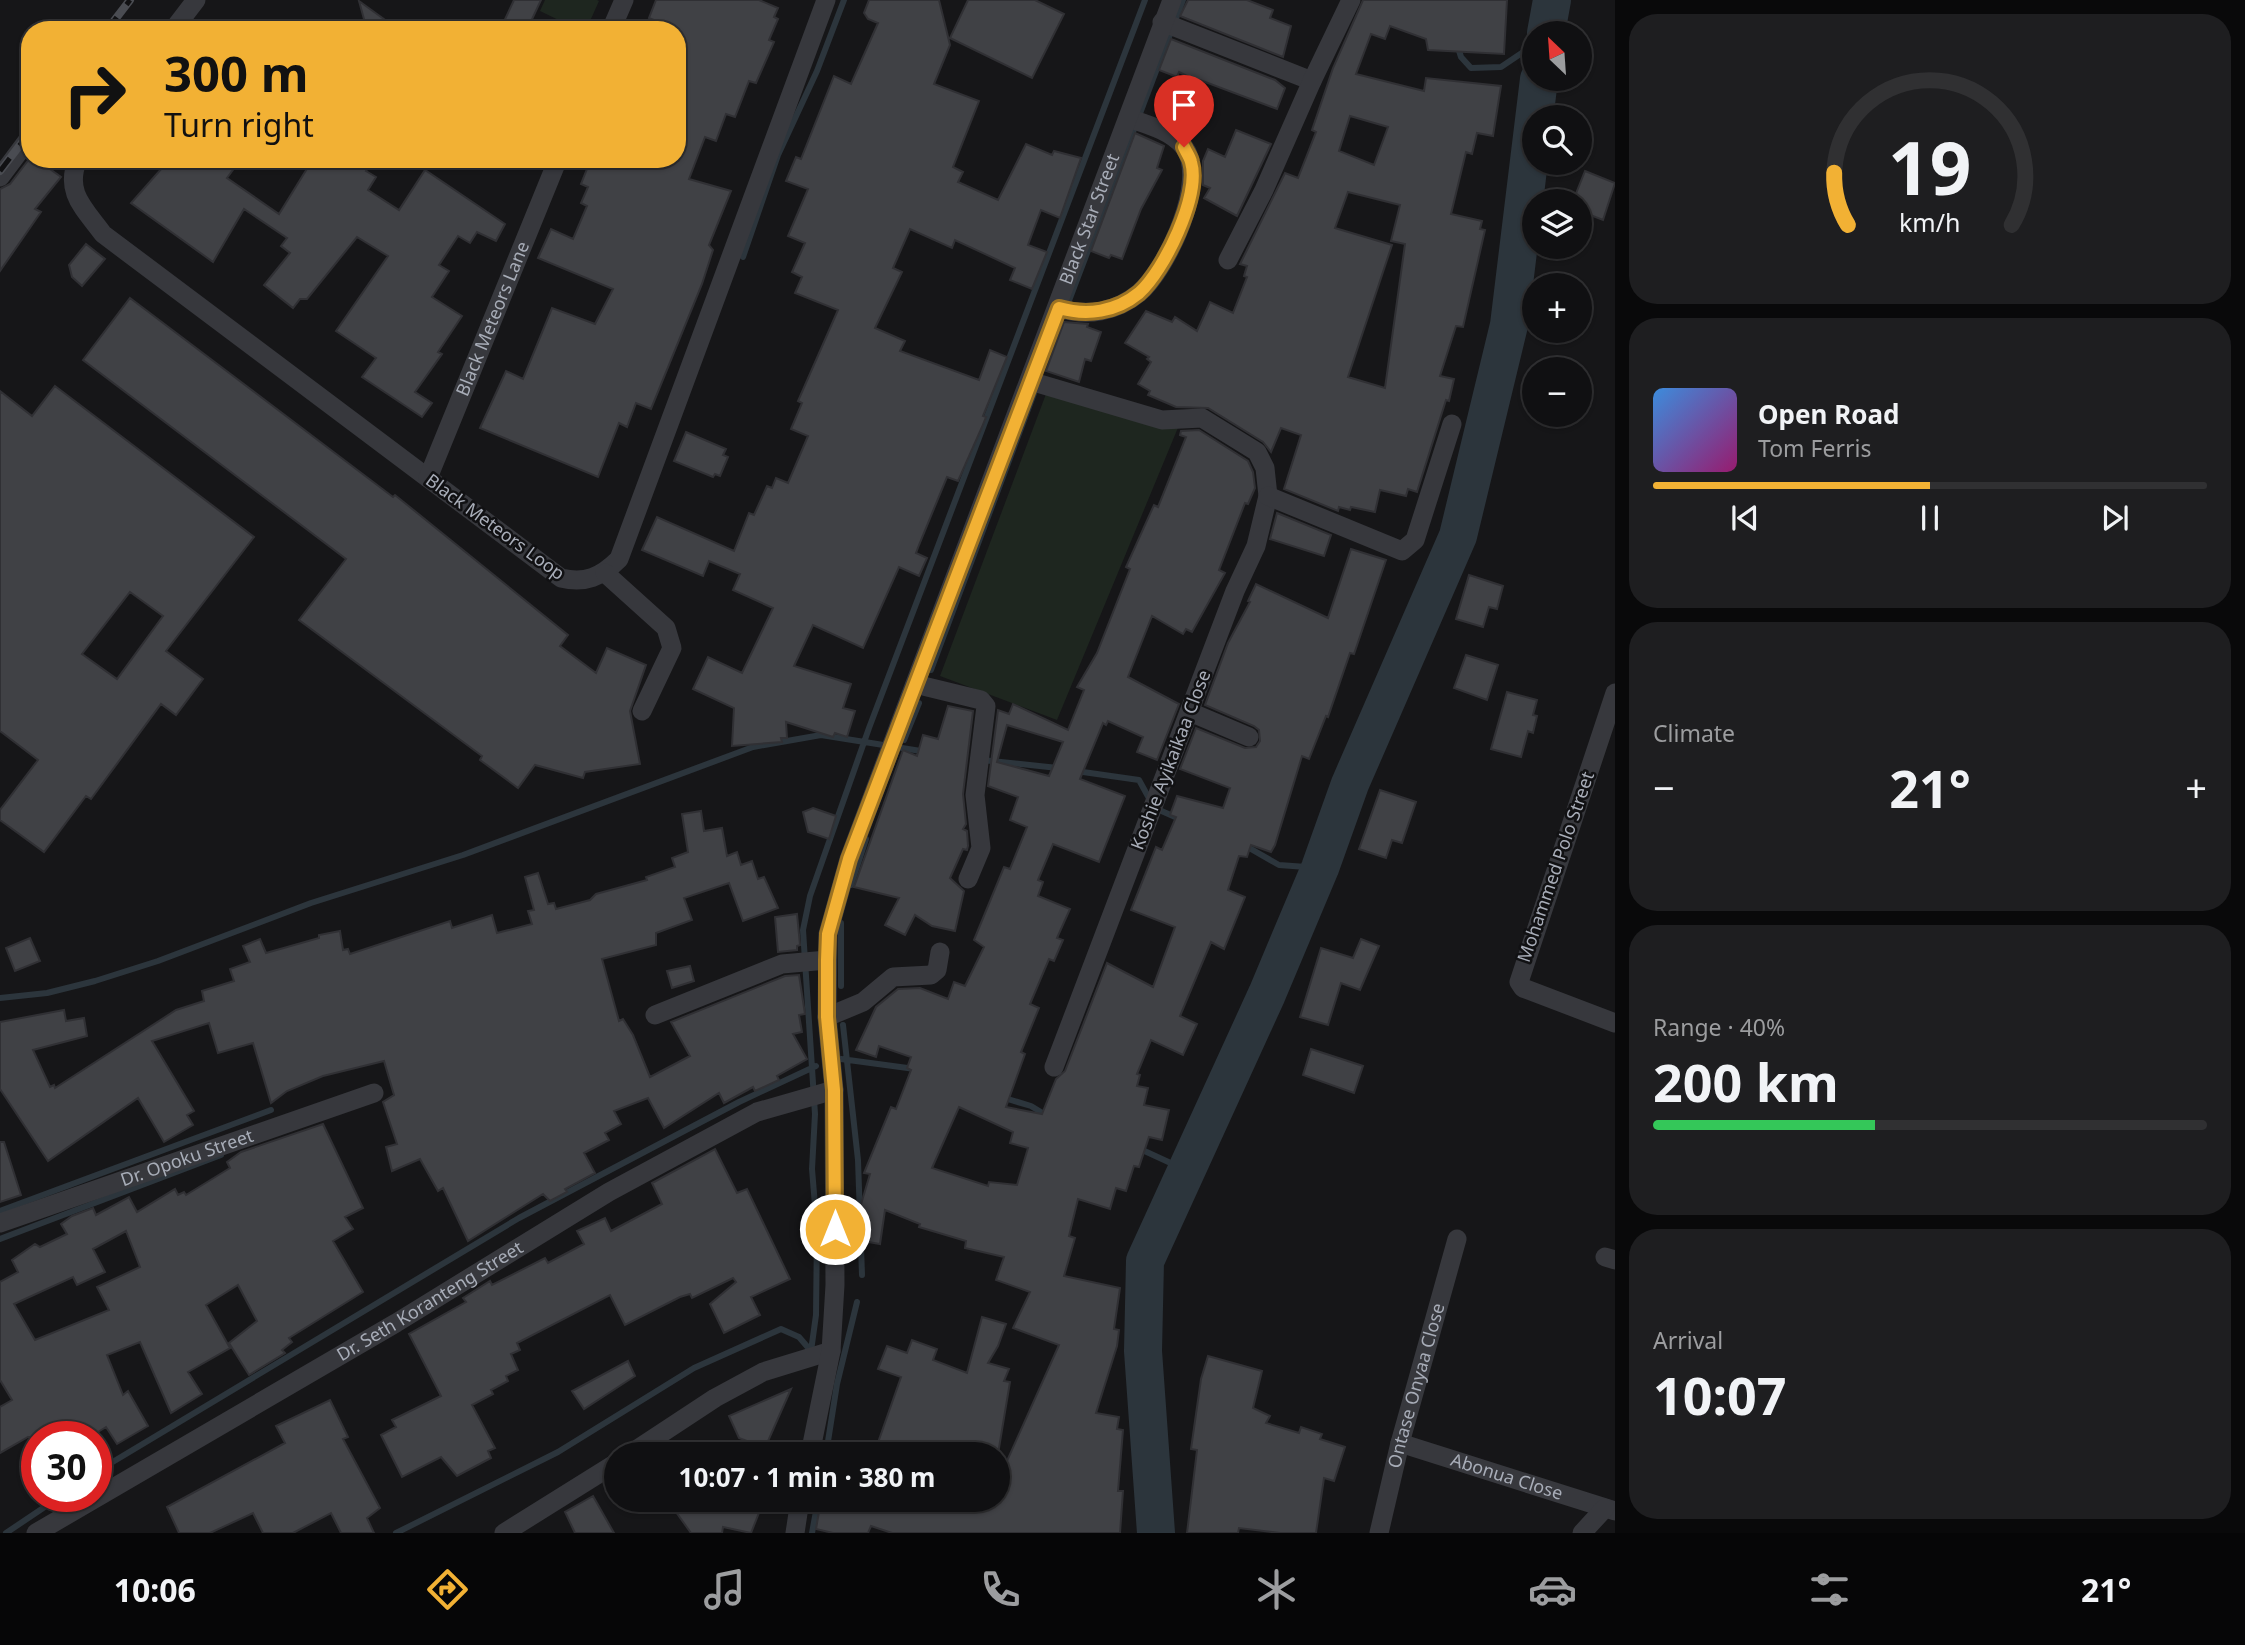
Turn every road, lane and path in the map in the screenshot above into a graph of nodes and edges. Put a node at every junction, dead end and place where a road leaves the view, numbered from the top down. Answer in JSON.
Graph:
{"nodes":[{"id":1,"x":195,"y":0,"type":"edge"},
{"id":2,"x":624,"y":0,"type":"edge"},
{"id":3,"x":826,"y":0,"type":"edge"},
{"id":4,"x":1172,"y":0,"type":"edge"},
{"id":5,"x":1351,"y":0,"type":"edge"},
{"id":6,"x":180,"y":21,"type":"edge"},
{"id":7,"x":615,"y":21,"type":"edge"},
{"id":8,"x":1162,"y":22,"type":"junction"},
{"id":9,"x":1312,"y":81,"type":"junction"},
{"id":10,"x":1128,"y":118,"type":"junction"},
{"id":11,"x":21,"y":149,"type":"edge"},
{"id":12,"x":74,"y":168,"type":"edge"},
{"id":13,"x":554,"y":168,"type":"edge"},
{"id":14,"x":0,"y":177,"type":"edge"},
{"id":15,"x":1228,"y":260,"type":"dead end"},
{"id":16,"x":1059,"y":308,"type":"junction"},
{"id":17,"x":1030,"y":381,"type":"junction"},
{"id":18,"x":1451,"y":424,"type":"dead end"},
{"id":19,"x":428,"y":478,"type":"junction"},
{"id":20,"x":1268,"y":496,"type":"junction"},
{"id":21,"x":605,"y":573,"type":"junction"},
{"id":22,"x":915,"y":684,"type":"junction"},
{"id":23,"x":1615,"y":693,"type":"edge"},
{"id":24,"x":642,"y":711,"type":"dead end"},
{"id":25,"x":1190,"y":712,"type":"junction"},
{"id":26,"x":1249,"y":737,"type":"dead end"},
{"id":27,"x":968,"y":879,"type":"dead end"},
{"id":28,"x":940,"y":952,"type":"dead end"},
{"id":29,"x":827,"y":960,"type":"junction"},
{"id":30,"x":655,"y":1015,"type":"dead end"},
{"id":31,"x":827,"y":1017,"type":"junction"},
{"id":32,"x":1615,"y":1023,"type":"edge"},
{"id":33,"x":1054,"y":1067,"type":"dead end"},
{"id":34,"x":834,"y":1090,"type":"junction"},
{"id":35,"x":374,"y":1094,"type":"dead end"},
{"id":36,"x":0,"y":1223,"type":"edge"},
{"id":37,"x":1457,"y":1239,"type":"dead end"},
{"id":38,"x":831,"y":1350,"type":"junction"},
{"id":39,"x":648,"y":1442,"type":"edge"},
{"id":40,"x":812,"y":1442,"type":"edge"},
{"id":41,"x":1400,"y":1443,"type":"junction"},
{"id":42,"x":604,"y":1470,"type":"edge"},
{"id":43,"x":1611,"y":1507,"type":"edge"},
{"id":44,"x":798,"y":1512,"type":"edge"},
{"id":45,"x":36,"y":1533,"type":"edge"},
{"id":46,"x":504,"y":1533,"type":"edge"},
{"id":47,"x":795,"y":1533,"type":"edge"},
{"id":48,"x":1379,"y":1533,"type":"edge"},
{"id":49,"x":1582,"y":1533,"type":"edge"}],
"edges":[{"from":1,"to":6,"type":"street"},
{"from":2,"to":7,"type":"street"},
{"from":3,"to":21,"type":"street"},
{"from":4,"to":8,"type":"street","name":"Black Star Street"},
{"from":5,"to":9,"type":"street"},
{"from":8,"to":9,"type":"street"},
{"from":8,"to":10,"type":"street","name":"Black Star Street"},
{"from":9,"to":15,"type":"street"},
{"from":10,"to":16,"type":"street","name":"Black Star Street"},
{"from":10,"to":16,"type":"street"},
{"from":11,"to":14,"type":"street"},
{"from":12,"to":19,"type":"street","name":"Black Meteors Loop"},
{"from":13,"to":19,"type":"street","name":"Black Meteors Lane"},
{"from":16,"to":17,"type":"street","name":"Black Star Street"},
{"from":17,"to":20,"type":"street","name":"Koshie Ayikaikaa Close"},
{"from":17,"to":22,"type":"street","name":"Black Star Street"},
{"from":18,"to":20,"type":"street"},
{"from":19,"to":21,"type":"street","name":"Black Meteors Loop"},
{"from":20,"to":25,"type":"street","name":"Koshie Ayikaikaa Close"},
{"from":21,"to":24,"type":"street"},
{"from":22,"to":27,"type":"street"},
{"from":22,"to":29,"type":"street","name":"Black Star Street"},
{"from":23,"to":32,"type":"street","name":"Mohammed Polo Street"},
{"from":25,"to":26,"type":"street"},
{"from":25,"to":33,"type":"street","name":"Koshie Ayikaikaa Close"},
{"from":28,"to":31,"type":"street"},
{"from":29,"to":30,"type":"street"},
{"from":29,"to":31,"type":"street","name":"Black Star Street"},
{"from":31,"to":34,"type":"street","name":"Black Star Street"},
{"from":34,"to":38,"type":"street","name":"Black Star Street"},
{"from":34,"to":45,"type":"street","name":"Dr. Seth Koranteng Street"},
{"from":35,"to":36,"type":"street","name":"Dr. Opoku Street"},
{"from":37,"to":41,"type":"street","name":"Ontase Onyaa Close"},
{"from":38,"to":39,"type":"street"},
{"from":38,"to":40,"type":"street","name":"Black Star Street"},
{"from":41,"to":43,"type":"street","name":"Abonua Close"},
{"from":41,"to":48,"type":"street","name":"Ontase Onyaa Close"},
{"from":42,"to":46,"type":"street"},
{"from":43,"to":49,"type":"street"},
{"from":44,"to":47,"type":"street"}]}
